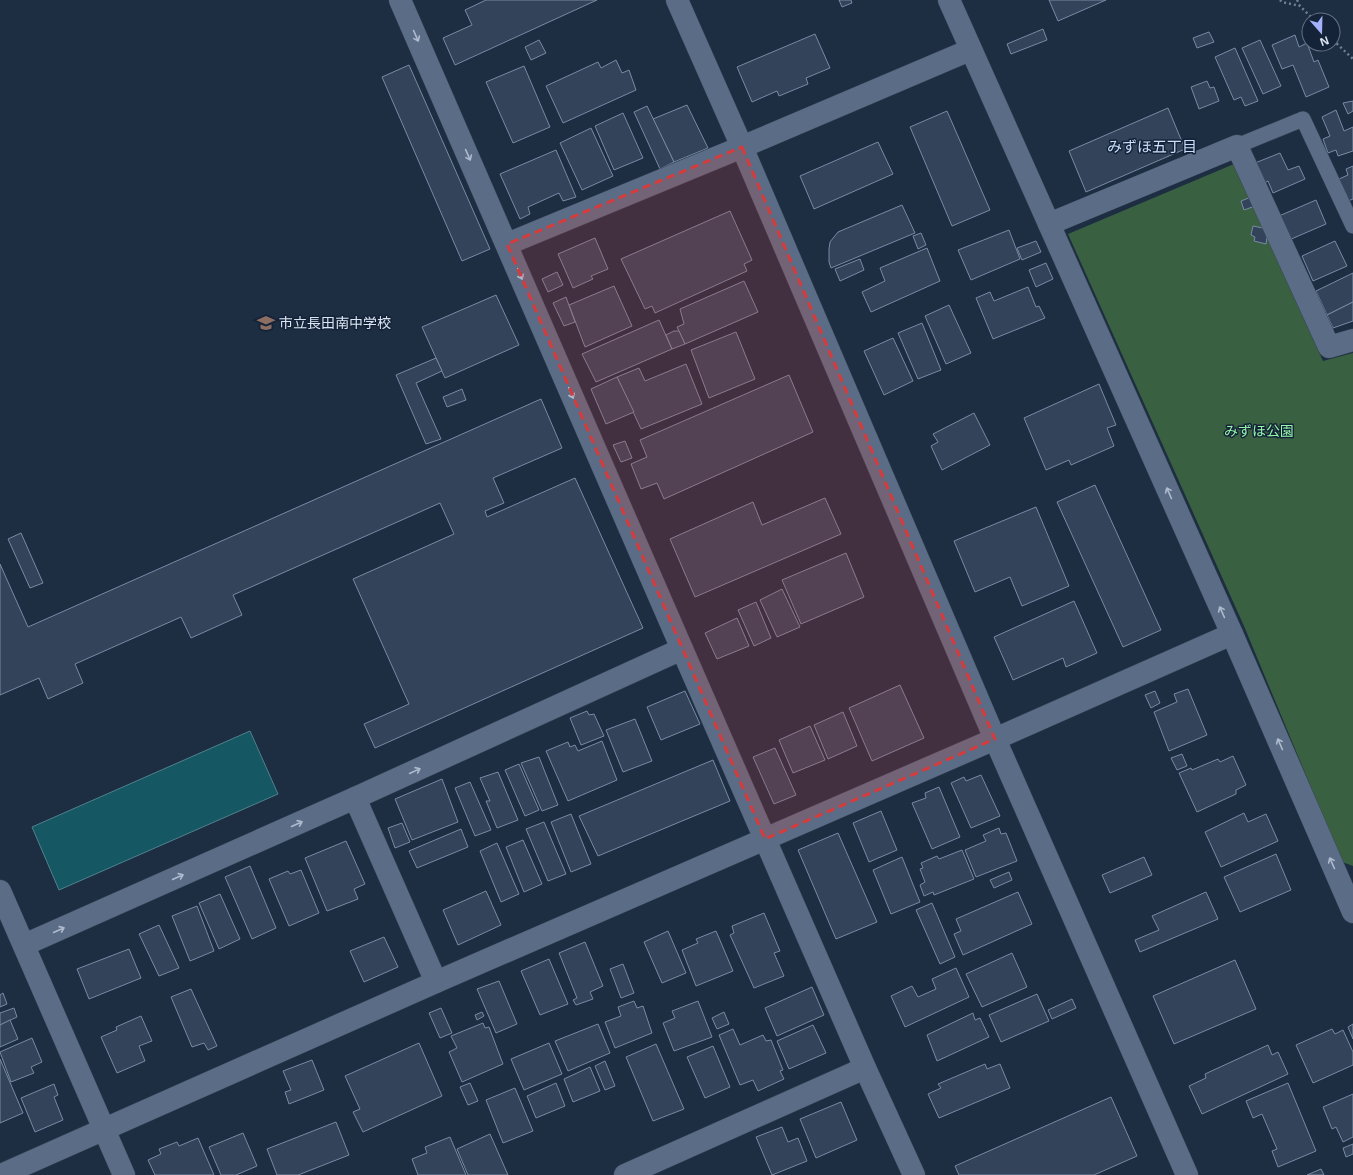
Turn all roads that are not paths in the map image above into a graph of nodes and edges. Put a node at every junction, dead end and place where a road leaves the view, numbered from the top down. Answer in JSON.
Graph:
{"nodes":[{"id":1,"x":400,"y":0,"type":"edge"},
{"id":2,"x":677,"y":0,"type":"edge"},
{"id":3,"x":949,"y":0,"type":"edge"},
{"id":4,"x":970,"y":50,"type":"junction"},
{"id":5,"x":1237,"y":146,"type":"junction"},
{"id":6,"x":742,"y":147,"type":"junction"},
{"id":7,"x":1048,"y":224,"type":"junction"},
{"id":8,"x":1353,"y":226,"type":"edge"},
{"id":9,"x":507,"y":244,"type":"junction"},
{"id":10,"x":1353,"y":340,"type":"edge"},
{"id":11,"x":1232,"y":634,"type":"junction"},
{"id":12,"x":682,"y":649,"type":"junction"},
{"id":13,"x":995,"y":739,"type":"junction"},
{"id":14,"x":355,"y":798,"type":"junction"},
{"id":15,"x":765,"y":839,"type":"junction"},
{"id":16,"x":1347,"y":882,"type":"edge"},
{"id":17,"x":0,"y":891,"type":"edge"},
{"id":18,"x":1353,"y":912,"type":"edge"},
{"id":19,"x":24,"y":945,"type":"junction"},
{"id":20,"x":436,"y":982,"type":"junction"},
{"id":21,"x":865,"y":1068,"type":"junction"},
{"id":22,"x":103,"y":1130,"type":"junction"},
{"id":23,"x":1,"y":1175,"type":"edge"},
{"id":24,"x":124,"y":1175,"type":"edge"},
{"id":25,"x":625,"y":1175,"type":"edge"},
{"id":26,"x":914,"y":1175,"type":"edge"},
{"id":27,"x":1187,"y":1175,"type":"edge"}],
"edges":[{"from":1,"to":9,"type":"street","one_way":true},
{"from":2,"to":6,"type":"street"},
{"from":3,"to":4,"type":"street"},
{"from":4,"to":6,"type":"street"},
{"from":4,"to":7,"type":"street"},
{"from":5,"to":7,"type":"street"},
{"from":5,"to":8,"type":"lane"},
{"from":5,"to":10,"type":"street"},
{"from":6,"to":9,"type":"street"},
{"from":6,"to":13,"type":"street"},
{"from":11,"to":7,"type":"street","one_way":true},
{"from":9,"to":12,"type":"street","one_way":true},
{"from":11,"to":13,"type":"street"},
{"from":16,"to":11,"type":"street","one_way":true},
{"from":14,"to":12,"type":"street","one_way":true},
{"from":12,"to":15,"type":"street"},
{"from":13,"to":15,"type":"street"},
{"from":13,"to":27,"type":"street"},
{"from":19,"to":14,"type":"street","one_way":true},
{"from":14,"to":20,"type":"street"},
{"from":15,"to":20,"type":"street"},
{"from":15,"to":21,"type":"street"},
{"from":16,"to":18,"type":"street"},
{"from":17,"to":19,"type":"street"},
{"from":19,"to":22,"type":"street"},
{"from":20,"to":22,"type":"street"},
{"from":21,"to":25,"type":"street"},
{"from":21,"to":26,"type":"street"},
{"from":22,"to":23,"type":"street"},
{"from":22,"to":24,"type":"street"}]}
